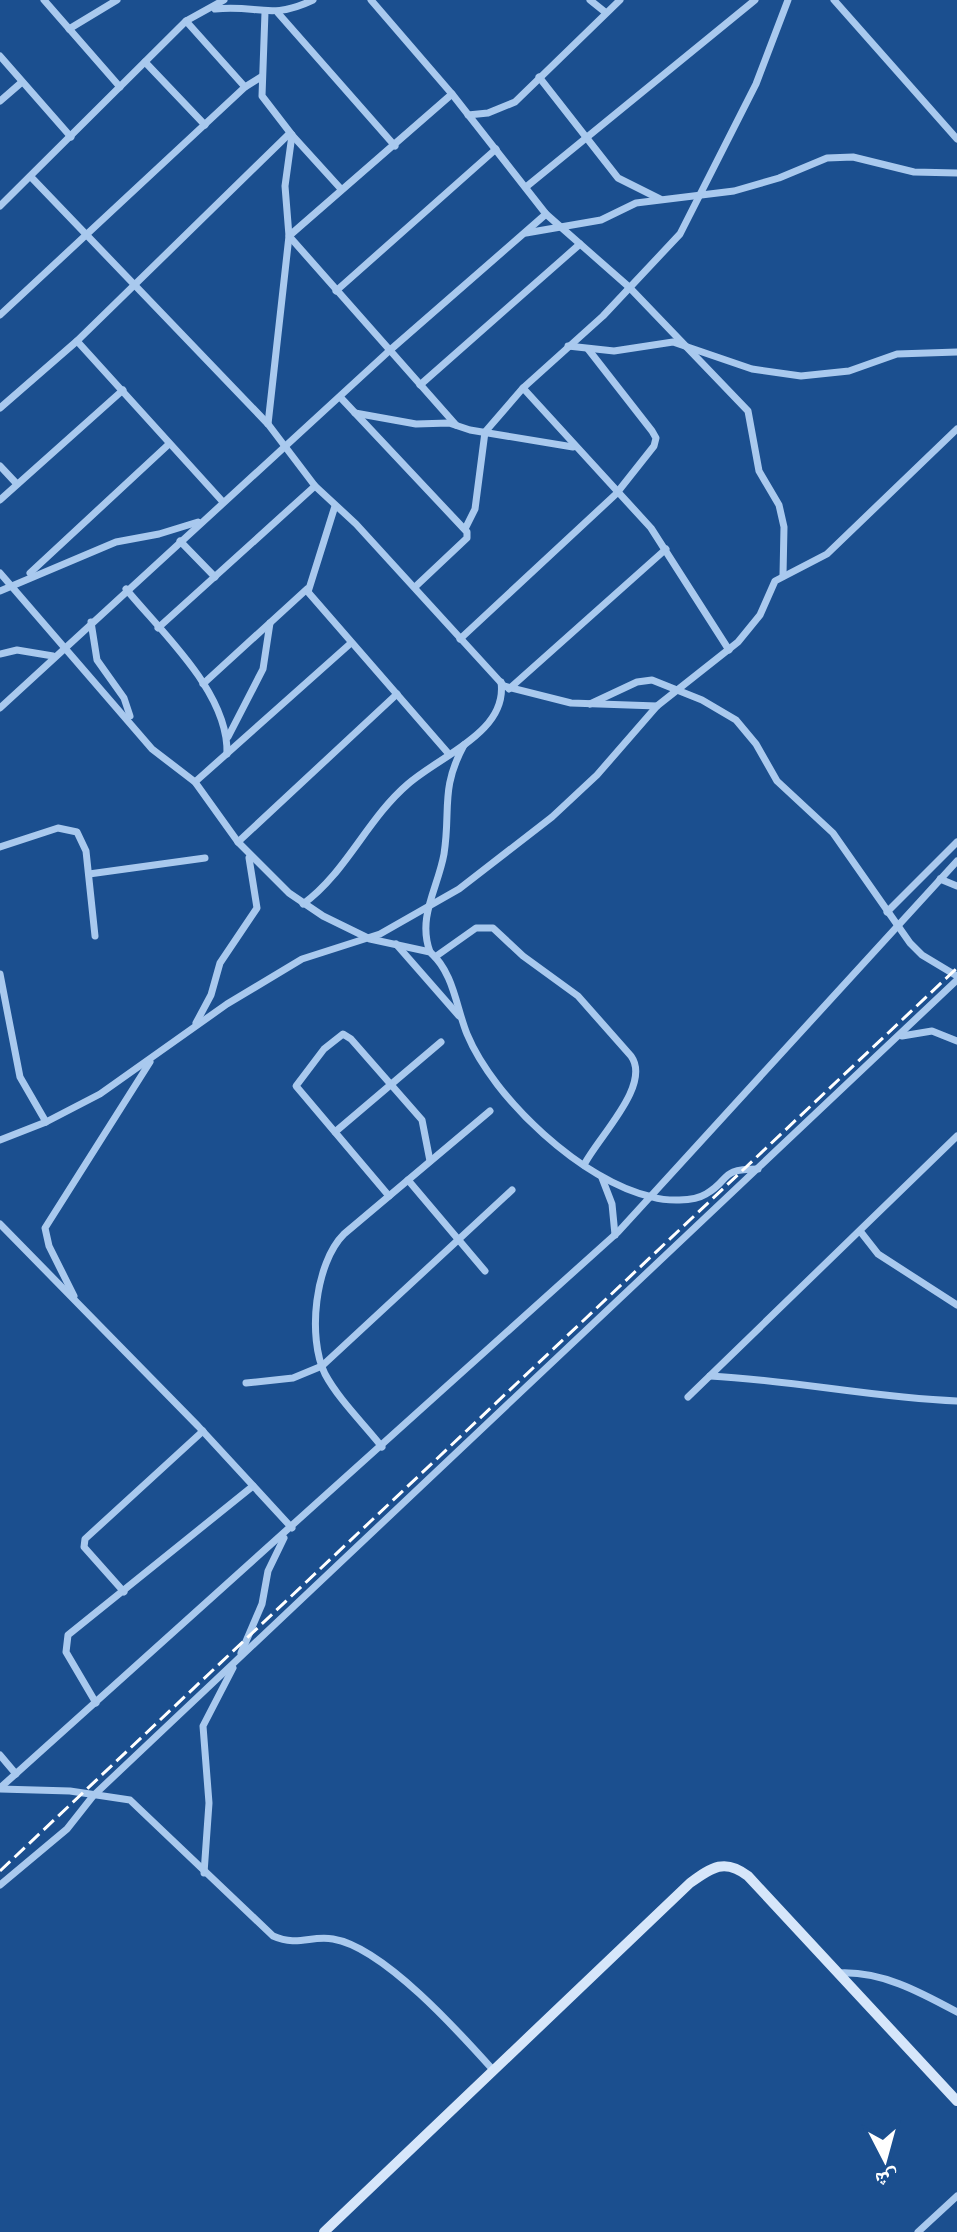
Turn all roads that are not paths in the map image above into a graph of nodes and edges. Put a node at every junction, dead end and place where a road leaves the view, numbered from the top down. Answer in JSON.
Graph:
{"nodes":[{"id":1,"x":44,"y":0,"type":"edge"},
{"id":2,"x":117,"y":0,"type":"edge"},
{"id":3,"x":224,"y":0,"type":"edge"},
{"id":4,"x":313,"y":0,"type":"edge"},
{"id":5,"x":371,"y":0,"type":"edge"},
{"id":6,"x":590,"y":0,"type":"edge"},
{"id":7,"x":620,"y":0,"type":"edge"},
{"id":8,"x":755,"y":0,"type":"edge"},
{"id":9,"x":788,"y":0,"type":"edge"},
{"id":10,"x":834,"y":0,"type":"edge"},
{"id":11,"x":212,"y":9,"type":"junction"},
{"id":12,"x":265,"y":12,"type":"junction"},
{"id":13,"x":605,"y":12,"type":"junction"},
{"id":14,"x":278,"y":13,"type":"junction"},
{"id":15,"x":186,"y":21,"type":"junction"},
{"id":16,"x":69,"y":29,"type":"junction"},
{"id":17,"x":0,"y":56,"type":"edge"},
{"id":18,"x":145,"y":62,"type":"junction"},
{"id":19,"x":261,"y":77,"type":"junction"},
{"id":20,"x":539,"y":77,"type":"junction"},
{"id":21,"x":22,"y":82,"type":"junction"},
{"id":22,"x":120,"y":87,"type":"junction"},
{"id":23,"x":245,"y":87,"type":"junction"},
{"id":24,"x":452,"y":94,"type":"junction"},
{"id":25,"x":0,"y":101,"type":"edge"},
{"id":26,"x":468,"y":115,"type":"junction"},
{"id":27,"x":205,"y":125,"type":"junction"},
{"id":28,"x":291,"y":134,"type":"junction"},
{"id":29,"x":71,"y":137,"type":"junction"},
{"id":30,"x":586,"y":139,"type":"junction"},
{"id":31,"x":957,"y":139,"type":"edge"},
{"id":32,"x":395,"y":146,"type":"junction"},
{"id":33,"x":496,"y":149,"type":"junction"},
{"id":34,"x":955,"y":170,"type":"edge"},
{"id":35,"x":31,"y":177,"type":"junction"},
{"id":36,"x":526,"y":187,"type":"junction"},
{"id":37,"x":341,"y":189,"type":"junction"},
{"id":38,"x":700,"y":196,"type":"junction"},
{"id":39,"x":662,"y":199,"type":"junction"},
{"id":40,"x":0,"y":206,"type":"edge"},
{"id":41,"x":546,"y":214,"type":"junction"},
{"id":42,"x":558,"y":226,"type":"junction"},
{"id":43,"x":526,"y":233,"type":"junction"},
{"id":44,"x":86,"y":234,"type":"junction"},
{"id":45,"x":289,"y":236,"type":"junction"},
{"id":46,"x":580,"y":244,"type":"junction"},
{"id":47,"x":134,"y":285,"type":"junction"},
{"id":48,"x":629,"y":287,"type":"junction"},
{"id":49,"x":336,"y":291,"type":"junction"},
{"id":50,"x":0,"y":315,"type":"edge"},
{"id":51,"x":77,"y":341,"type":"junction"},
{"id":52,"x":683,"y":344,"type":"junction"},
{"id":53,"x":568,"y":346,"type":"junction"},
{"id":54,"x":588,"y":349,"type":"junction"},
{"id":55,"x":389,"y":351,"type":"junction"},
{"id":56,"x":957,"y":352,"type":"edge"},
{"id":57,"x":420,"y":385,"type":"junction"},
{"id":58,"x":523,"y":388,"type":"junction"},
{"id":59,"x":123,"y":390,"type":"junction"},
{"id":60,"x":341,"y":398,"type":"junction"},
{"id":61,"x":0,"y":408,"type":"edge"},
{"id":62,"x":355,"y":413,"type":"junction"},
{"id":63,"x":268,"y":424,"type":"junction"},
{"id":64,"x":456,"y":425,"type":"junction"},
{"id":65,"x":957,"y":429,"type":"edge"},
{"id":66,"x":485,"y":432,"type":"junction"},
{"id":67,"x":169,"y":444,"type":"junction"},
{"id":68,"x":573,"y":447,"type":"junction"},
{"id":69,"x":285,"y":448,"type":"junction"},
{"id":70,"x":0,"y":466,"type":"edge"},
{"id":71,"x":16,"y":483,"type":"junction"},
{"id":72,"x":315,"y":486,"type":"junction"},
{"id":73,"x":616,"y":494,"type":"junction"},
{"id":74,"x":0,"y":500,"type":"edge"},
{"id":75,"x":223,"y":502,"type":"junction"},
{"id":76,"x":335,"y":506,"type":"junction"},
{"id":77,"x":204,"y":520,"type":"junction"},
{"id":78,"x":465,"y":529,"type":"junction"},
{"id":79,"x":180,"y":541,"type":"junction"},
{"id":80,"x":666,"y":549,"type":"junction"},
{"id":81,"x":0,"y":573,"type":"edge"},
{"id":82,"x":783,"y":575,"type":"junction"},
{"id":83,"x":215,"y":577,"type":"junction"},
{"id":84,"x":25,"y":578,"type":"junction"},
{"id":85,"x":11,"y":585,"type":"junction"},
{"id":86,"x":415,"y":587,"type":"junction"},
{"id":87,"x":126,"y":589,"type":"junction"},
{"id":88,"x":307,"y":589,"type":"junction"},
{"id":89,"x":0,"y":591,"type":"edge"},
{"id":90,"x":91,"y":622,"type":"junction"},
{"id":91,"x":270,"y":623,"type":"junction"},
{"id":92,"x":158,"y":628,"type":"junction"},
{"id":93,"x":460,"y":639,"type":"junction"},
{"id":94,"x":351,"y":643,"type":"junction"},
{"id":95,"x":64,"y":647,"type":"junction"},
{"id":96,"x":729,"y":650,"type":"junction"},
{"id":97,"x":0,"y":654,"type":"edge"},
{"id":98,"x":53,"y":656,"type":"junction"},
{"id":99,"x":501,"y":682,"type":"junction"},
{"id":100,"x":203,"y":684,"type":"junction"},
{"id":101,"x":509,"y":689,"type":"junction"},
{"id":102,"x":677,"y":689,"type":"junction"},
{"id":103,"x":397,"y":694,"type":"junction"},
{"id":104,"x":588,"y":705,"type":"junction"},
{"id":105,"x":657,"y":706,"type":"junction"},
{"id":106,"x":0,"y":708,"type":"edge"},
{"id":107,"x":131,"y":722,"type":"junction"},
{"id":108,"x":227,"y":739,"type":"junction"},
{"id":109,"x":465,"y":743,"type":"junction"},
{"id":110,"x":448,"y":753,"type":"junction"},
{"id":111,"x":227,"y":754,"type":"junction"},
{"id":112,"x":195,"y":782,"type":"junction"},
{"id":113,"x":238,"y":842,"type":"junction"},
{"id":114,"x":957,"y":842,"type":"edge"},
{"id":115,"x":0,"y":847,"type":"edge"},
{"id":116,"x":246,"y":850,"type":"junction"},
{"id":117,"x":205,"y":858,"type":"dead end"},
{"id":118,"x":957,"y":861,"type":"edge"},
{"id":119,"x":89,"y":874,"type":"junction"},
{"id":120,"x":940,"y":879,"type":"junction"},
{"id":121,"x":957,"y":886,"type":"edge"},
{"id":122,"x":303,"y":904,"type":"junction"},
{"id":123,"x":427,"y":910,"type":"junction"},
{"id":124,"x":887,"y":912,"type":"junction"},
{"id":125,"x":896,"y":926,"type":"junction"},
{"id":126,"x":95,"y":936,"type":"dead end"},
{"id":127,"x":370,"y":939,"type":"junction"},
{"id":128,"x":395,"y":943,"type":"junction"},
{"id":129,"x":433,"y":954,"type":"junction"},
{"id":130,"x":0,"y":974,"type":"edge"},
{"id":131,"x":957,"y":978,"type":"edge"},
{"id":132,"x":461,"y":1017,"type":"junction"},
{"id":133,"x":192,"y":1029,"type":"junction"},
{"id":134,"x":11,"y":1037,"type":"junction"},
{"id":135,"x":899,"y":1037,"type":"junction"},
{"id":136,"x":0,"y":1039,"type":"edge"},
{"id":137,"x":957,"y":1041,"type":"edge"},
{"id":138,"x":441,"y":1042,"type":"dead end"},
{"id":139,"x":151,"y":1059,"type":"junction"},
{"id":140,"x":392,"y":1083,"type":"junction"},
{"id":141,"x":490,"y":1111,"type":"dead end"},
{"id":142,"x":46,"y":1122,"type":"junction"},
{"id":143,"x":335,"y":1132,"type":"junction"},
{"id":144,"x":957,"y":1136,"type":"edge"},
{"id":145,"x":0,"y":1140,"type":"edge"},
{"id":146,"x":430,"y":1161,"type":"junction"},
{"id":147,"x":584,"y":1165,"type":"junction"},
{"id":148,"x":758,"y":1169,"type":"junction"},
{"id":149,"x":602,"y":1178,"type":"junction"},
{"id":150,"x":408,"y":1180,"type":"junction"},
{"id":151,"x":512,"y":1190,"type":"dead end"},
{"id":152,"x":389,"y":1196,"type":"junction"},
{"id":153,"x":651,"y":1197,"type":"junction"},
{"id":154,"x":0,"y":1224,"type":"edge"},
{"id":155,"x":860,"y":1231,"type":"junction"},
{"id":156,"x":615,"y":1235,"type":"junction"},
{"id":157,"x":458,"y":1240,"type":"junction"},
{"id":158,"x":485,"y":1271,"type":"dead end"},
{"id":159,"x":76,"y":1302,"type":"junction"},
{"id":160,"x":957,"y":1305,"type":"edge"},
{"id":161,"x":322,"y":1366,"type":"junction"},
{"id":162,"x":710,"y":1376,"type":"junction"},
{"id":163,"x":246,"y":1383,"type":"dead end"},
{"id":164,"x":688,"y":1397,"type":"dead end"},
{"id":165,"x":957,"y":1401,"type":"edge"},
{"id":166,"x":203,"y":1431,"type":"junction"},
{"id":167,"x":382,"y":1447,"type":"junction"},
{"id":168,"x":253,"y":1486,"type":"junction"},
{"id":169,"x":290,"y":1531,"type":"junction"},
{"id":170,"x":124,"y":1592,"type":"junction"},
{"id":171,"x":238,"y":1659,"type":"junction"},
{"id":172,"x":96,"y":1703,"type":"junction"},
{"id":173,"x":0,"y":1755,"type":"edge"},
{"id":174,"x":16,"y":1774,"type":"junction"},
{"id":175,"x":0,"y":1788,"type":"edge"},
{"id":176,"x":93,"y":1796,"type":"junction"},
{"id":177,"x":204,"y":1873,"type":"junction"},
{"id":178,"x":0,"y":1885,"type":"edge"},
{"id":179,"x":839,"y":1973,"type":"junction"},
{"id":180,"x":957,"y":2012,"type":"edge"},
{"id":181,"x":494,"y":2071,"type":"junction"},
{"id":182,"x":957,"y":2101,"type":"edge"},
{"id":183,"x":957,"y":2196,"type":"edge"},
{"id":184,"x":324,"y":2232,"type":"edge"},
{"id":185,"x":918,"y":2232,"type":"edge"}],
"edges":[{"from":1,"to":16,"type":"street"},
{"from":2,"to":16,"type":"street"},
{"from":3,"to":11,"type":"street"},
{"from":4,"to":14,"type":"street"},
{"from":5,"to":24,"type":"street"},
{"from":6,"to":13,"type":"street"},
{"from":7,"to":13,"type":"street"},
{"from":8,"to":30,"type":"street"},
{"from":9,"to":38,"type":"street"},
{"from":10,"to":31,"type":"street"},
{"from":11,"to":12,"type":"street"},
{"from":11,"to":15,"type":"street"},
{"from":12,"to":14,"type":"street"},
{"from":12,"to":19,"type":"street"},
{"from":13,"to":20,"type":"street"},
{"from":14,"to":32,"type":"street"},
{"from":15,"to":18,"type":"street"},
{"from":15,"to":23,"type":"street"},
{"from":16,"to":22,"type":"street"},
{"from":17,"to":21,"type":"street"},
{"from":18,"to":22,"type":"street"},
{"from":18,"to":27,"type":"street"},
{"from":19,"to":23,"type":"street"},
{"from":19,"to":28,"type":"street"},
{"from":20,"to":26,"type":"street"},
{"from":20,"to":30,"type":"street"},
{"from":21,"to":25,"type":"street"},
{"from":21,"to":29,"type":"street"},
{"from":22,"to":29,"type":"street"},
{"from":23,"to":27,"type":"street"},
{"from":24,"to":26,"type":"street"},
{"from":24,"to":32,"type":"street"},
{"from":26,"to":33,"type":"street"},
{"from":27,"to":44,"type":"street"},
{"from":28,"to":37,"type":"street"},
{"from":28,"to":45,"type":"street"},
{"from":28,"to":47,"type":"street"},
{"from":29,"to":35,"type":"street"},
{"from":30,"to":36,"type":"street"},
{"from":30,"to":39,"type":"street"},
{"from":32,"to":37,"type":"street"},
{"from":33,"to":36,"type":"street"},
{"from":33,"to":49,"type":"street"},
{"from":34,"to":38,"type":"street"},
{"from":35,"to":40,"type":"street"},
{"from":35,"to":44,"type":"street"},
{"from":36,"to":41,"type":"street"},
{"from":37,"to":45,"type":"street"},
{"from":38,"to":39,"type":"street"},
{"from":38,"to":48,"type":"street"},
{"from":39,"to":42,"type":"street"},
{"from":41,"to":42,"type":"street"},
{"from":41,"to":43,"type":"street"},
{"from":42,"to":43,"type":"street"},
{"from":42,"to":46,"type":"street"},
{"from":43,"to":55,"type":"street"},
{"from":44,"to":47,"type":"street"},
{"from":44,"to":50,"type":"street"},
{"from":45,"to":49,"type":"street"},
{"from":45,"to":63,"type":"street"},
{"from":46,"to":48,"type":"street"},
{"from":46,"to":57,"type":"street"},
{"from":47,"to":51,"type":"street"},
{"from":47,"to":63,"type":"street"},
{"from":48,"to":52,"type":"street"},
{"from":48,"to":53,"type":"street"},
{"from":49,"to":55,"type":"street"},
{"from":51,"to":59,"type":"street"},
{"from":51,"to":61,"type":"street"},
{"from":52,"to":54,"type":"street"},
{"from":52,"to":56,"type":"street"},
{"from":52,"to":82,"type":"street"},
{"from":53,"to":54,"type":"street"},
{"from":53,"to":58,"type":"street"},
{"from":54,"to":73,"type":"street"},
{"from":55,"to":57,"type":"street"},
{"from":55,"to":60,"type":"street"},
{"from":57,"to":64,"type":"street"},
{"from":58,"to":66,"type":"street"},
{"from":58,"to":68,"type":"street"},
{"from":59,"to":67,"type":"street"},
{"from":59,"to":71,"type":"street"},
{"from":60,"to":62,"type":"street"},
{"from":60,"to":69,"type":"street"},
{"from":62,"to":64,"type":"street"},
{"from":62,"to":78,"type":"street"},
{"from":63,"to":69,"type":"street"},
{"from":64,"to":66,"type":"street"},
{"from":65,"to":82,"type":"street"},
{"from":66,"to":68,"type":"street"},
{"from":66,"to":78,"type":"street"},
{"from":67,"to":75,"type":"street"},
{"from":67,"to":84,"type":"street"},
{"from":68,"to":73,"type":"street"},
{"from":69,"to":72,"type":"street"},
{"from":69,"to":75,"type":"street"},
{"from":70,"to":71,"type":"street"},
{"from":71,"to":74,"type":"street"},
{"from":72,"to":76,"type":"street"},
{"from":72,"to":83,"type":"street"},
{"from":73,"to":80,"type":"street"},
{"from":73,"to":93,"type":"street"},
{"from":75,"to":77,"type":"street"},
{"from":76,"to":86,"type":"street"},
{"from":76,"to":88,"type":"street"},
{"from":77,"to":79,"type":"street"},
{"from":77,"to":84,"type":"street"},
{"from":78,"to":86,"type":"street"},
{"from":79,"to":83,"type":"street"},
{"from":79,"to":87,"type":"street"},
{"from":80,"to":96,"type":"street"},
{"from":80,"to":101,"type":"street"},
{"from":81,"to":85,"type":"street"},
{"from":82,"to":96,"type":"street"},
{"from":83,"to":92,"type":"street"},
{"from":84,"to":85,"type":"street"},
{"from":85,"to":89,"type":"street"},
{"from":85,"to":95,"type":"street"},
{"from":86,"to":93,"type":"street"},
{"from":87,"to":90,"type":"street"},
{"from":87,"to":92,"type":"street"},
{"from":88,"to":91,"type":"street"},
{"from":88,"to":94,"type":"street"},
{"from":90,"to":95,"type":"street"},
{"from":90,"to":107,"type":"street"},
{"from":91,"to":100,"type":"street"},
{"from":91,"to":108,"type":"street"},
{"from":92,"to":100,"type":"street"},
{"from":93,"to":99,"type":"street"},
{"from":94,"to":103,"type":"street"},
{"from":94,"to":111,"type":"street"},
{"from":95,"to":98,"type":"street"},
{"from":95,"to":107,"type":"street"},
{"from":96,"to":102,"type":"street"},
{"from":97,"to":98,"type":"street"},
{"from":98,"to":106,"type":"street"},
{"from":99,"to":101,"type":"street"},
{"from":99,"to":109,"type":"street"},
{"from":100,"to":108,"type":"street"},
{"from":101,"to":104,"type":"street"},
{"from":102,"to":104,"type":"street"},
{"from":102,"to":105,"type":"street"},
{"from":102,"to":124,"type":"street"},
{"from":103,"to":110,"type":"street"},
{"from":103,"to":113,"type":"street"},
{"from":104,"to":105,"type":"street"},
{"from":105,"to":123,"type":"street"},
{"from":107,"to":112,"type":"street"},
{"from":108,"to":111,"type":"street"},
{"from":109,"to":110,"type":"street"},
{"from":109,"to":123,"type":"street"},
{"from":110,"to":122,"type":"street"},
{"from":111,"to":112,"type":"street"},
{"from":112,"to":113,"type":"street"},
{"from":113,"to":116,"type":"street"},
{"from":114,"to":124,"type":"street"},
{"from":115,"to":119,"type":"street"},
{"from":116,"to":122,"type":"street"},
{"from":116,"to":133,"type":"street"},
{"from":117,"to":119,"type":"street"},
{"from":118,"to":120,"type":"street"},
{"from":119,"to":126,"type":"street"},
{"from":120,"to":121,"type":"street"},
{"from":120,"to":125,"type":"street"},
{"from":122,"to":127,"type":"street"},
{"from":123,"to":127,"type":"street"},
{"from":123,"to":129,"type":"street"},
{"from":124,"to":125,"type":"street"},
{"from":125,"to":131,"type":"street"},
{"from":125,"to":153,"type":"street"},
{"from":127,"to":128,"type":"street"},
{"from":127,"to":133,"type":"street"},
{"from":128,"to":129,"type":"street"},
{"from":128,"to":132,"type":"street"},
{"from":129,"to":132,"type":"street"},
{"from":129,"to":147,"type":"street"},
{"from":130,"to":134,"type":"street"},
{"from":131,"to":135,"type":"street"},
{"from":132,"to":147,"type":"street"},
{"from":133,"to":139,"type":"street"},
{"from":134,"to":136,"type":"street"},
{"from":134,"to":142,"type":"street"},
{"from":135,"to":137,"type":"street"},
{"from":135,"to":148,"type":"street"},
{"from":138,"to":140,"type":"street"},
{"from":139,"to":142,"type":"street"},
{"from":139,"to":159,"type":"street"},
{"from":140,"to":143,"type":"street"},
{"from":140,"to":143,"type":"street"},
{"from":140,"to":146,"type":"street"},
{"from":141,"to":146,"type":"street"},
{"from":142,"to":145,"type":"street"},
{"from":143,"to":152,"type":"street"},
{"from":144,"to":155,"type":"street"},
{"from":146,"to":150,"type":"street"},
{"from":147,"to":149,"type":"street"},
{"from":148,"to":153,"type":"street"},
{"from":148,"to":171,"type":"street"},
{"from":149,"to":153,"type":"street"},
{"from":149,"to":156,"type":"street"},
{"from":150,"to":152,"type":"street"},
{"from":150,"to":157,"type":"street"},
{"from":151,"to":157,"type":"street"},
{"from":152,"to":161,"type":"street"},
{"from":153,"to":156,"type":"street"},
{"from":154,"to":159,"type":"street"},
{"from":155,"to":160,"type":"street"},
{"from":155,"to":162,"type":"street"},
{"from":156,"to":167,"type":"street"},
{"from":157,"to":158,"type":"street"},
{"from":157,"to":161,"type":"street"},
{"from":159,"to":166,"type":"street"},
{"from":161,"to":163,"type":"street"},
{"from":161,"to":167,"type":"street"},
{"from":162,"to":164,"type":"street"},
{"from":162,"to":165,"type":"street"},
{"from":166,"to":168,"type":"street"},
{"from":166,"to":170,"type":"street"},
{"from":167,"to":169,"type":"street"},
{"from":168,"to":169,"type":"street"},
{"from":168,"to":170,"type":"street"},
{"from":169,"to":171,"type":"street"},
{"from":169,"to":172,"type":"street"},
{"from":170,"to":172,"type":"street"},
{"from":171,"to":176,"type":"street"},
{"from":171,"to":177,"type":"street"},
{"from":172,"to":174,"type":"street"},
{"from":173,"to":174,"type":"street"},
{"from":174,"to":175,"type":"street"},
{"from":175,"to":176,"type":"street"},
{"from":176,"to":177,"type":"street"},
{"from":176,"to":178,"type":"street"},
{"from":177,"to":181,"type":"street"},
{"from":179,"to":180,"type":"street"},
{"from":179,"to":181,"type":"main road"},
{"from":179,"to":182,"type":"main road"},
{"from":181,"to":184,"type":"main road"},
{"from":183,"to":185,"type":"street"}]}
